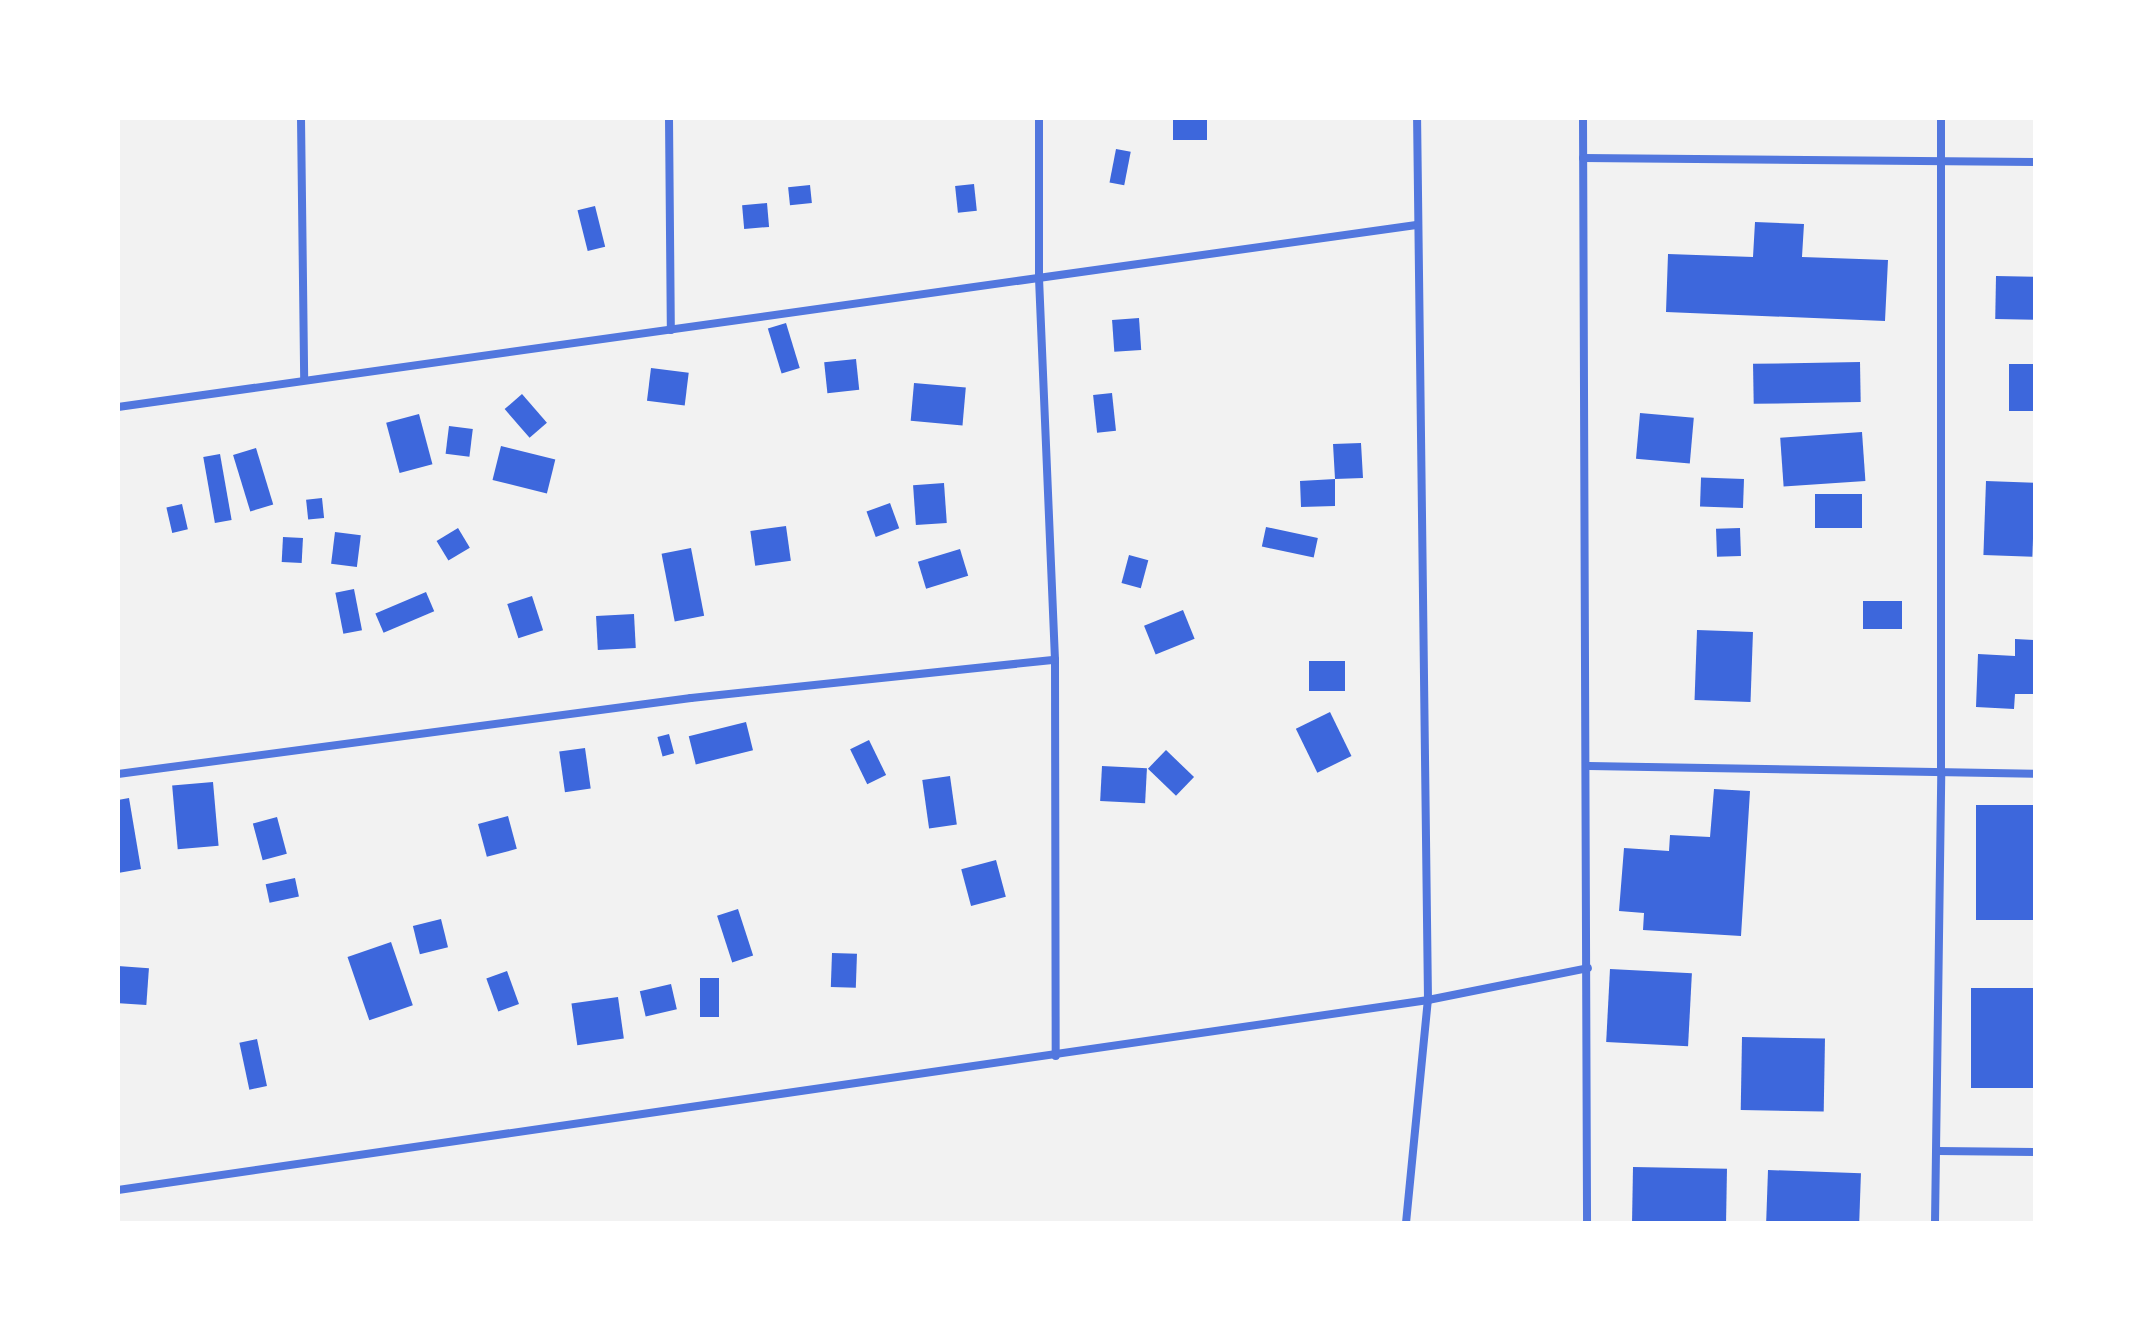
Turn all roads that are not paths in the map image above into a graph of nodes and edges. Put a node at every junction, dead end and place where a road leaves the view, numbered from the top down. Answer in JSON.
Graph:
{"nodes":[{"id":1,"x":301,"y":118,"type":"edge"},
{"id":2,"x":669,"y":118,"type":"edge"},
{"id":3,"x":1039,"y":118,"type":"edge"},
{"id":4,"x":1417,"y":118,"type":"edge"},
{"id":5,"x":1583,"y":118,"type":"edge"},
{"id":6,"x":1941,"y":118,"type":"edge"},
{"id":7,"x":1583,"y":158,"type":"junction"},
{"id":8,"x":1940,"y":158,"type":"junction"},
{"id":9,"x":2035,"y":162,"type":"edge"},
{"id":10,"x":1416,"y":225,"type":"junction"},
{"id":11,"x":1039,"y":278,"type":"junction"},
{"id":12,"x":671,"y":330,"type":"junction"},
{"id":13,"x":304,"y":380,"type":"junction"},
{"id":14,"x":118,"y":407,"type":"edge"},
{"id":15,"x":1055,"y":660,"type":"junction"},
{"id":16,"x":1589,"y":766,"type":"junction"},
{"id":17,"x":1941,"y":773,"type":"junction"},
{"id":18,"x":118,"y":774,"type":"edge"},
{"id":19,"x":2035,"y":774,"type":"edge"},
{"id":20,"x":1588,"y":968,"type":"junction"},
{"id":21,"x":1428,"y":1000,"type":"junction"},
{"id":22,"x":1056,"y":1056,"type":"junction"},
{"id":23,"x":1938,"y":1151,"type":"junction"},
{"id":24,"x":2035,"y":1152,"type":"edge"},
{"id":25,"x":118,"y":1190,"type":"edge"},
{"id":26,"x":1406,"y":1223,"type":"edge"},
{"id":27,"x":1587,"y":1223,"type":"edge"},
{"id":28,"x":1935,"y":1223,"type":"edge"}],
"edges":[{"from":1,"to":13,"type":"street"},
{"from":2,"to":12,"type":"street"},
{"from":3,"to":11,"type":"street"},
{"from":4,"to":10,"type":"street"},
{"from":5,"to":7,"type":"street"},
{"from":6,"to":8,"type":"street"},
{"from":7,"to":8,"type":"street"},
{"from":7,"to":16,"type":"street"},
{"from":8,"to":9,"type":"street"},
{"from":8,"to":17,"type":"street"},
{"from":10,"to":11,"type":"street"},
{"from":10,"to":21,"type":"street"},
{"from":11,"to":12,"type":"street"},
{"from":11,"to":15,"type":"street"},
{"from":12,"to":13,"type":"street"},
{"from":13,"to":14,"type":"street"},
{"from":15,"to":18,"type":"street"},
{"from":15,"to":22,"type":"street"},
{"from":16,"to":17,"type":"street"},
{"from":16,"to":20,"type":"street"},
{"from":17,"to":19,"type":"street"},
{"from":17,"to":23,"type":"street"},
{"from":20,"to":21,"type":"street"},
{"from":20,"to":27,"type":"street"},
{"from":21,"to":22,"type":"street"},
{"from":21,"to":26,"type":"street"},
{"from":22,"to":25,"type":"street"},
{"from":23,"to":24,"type":"street"},
{"from":23,"to":28,"type":"street"}]}
